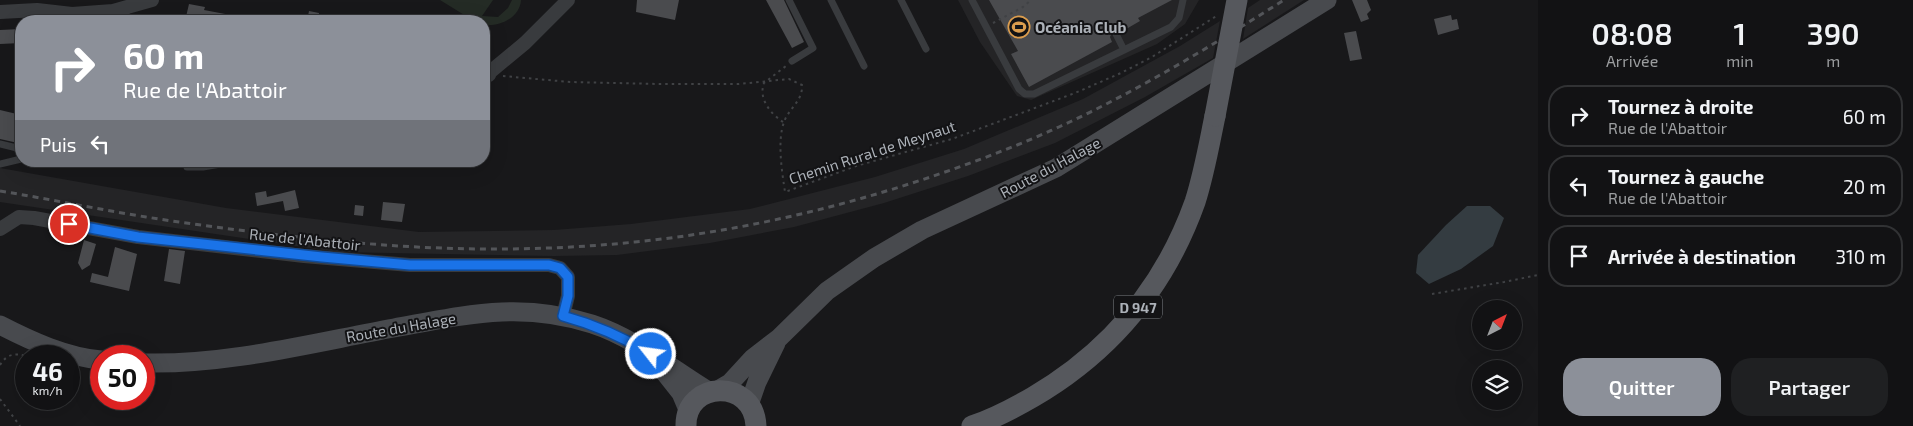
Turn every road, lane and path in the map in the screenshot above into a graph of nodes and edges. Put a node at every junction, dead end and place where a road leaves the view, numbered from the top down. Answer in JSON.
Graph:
{"nodes":[{"id":1,"x":44,"y":0,"type":"edge"},
{"id":2,"x":152,"y":0,"type":"edge"},
{"id":3,"x":568,"y":0,"type":"edge"},
{"id":4,"x":789,"y":0,"type":"edge"},
{"id":5,"x":831,"y":0,"type":"edge"},
{"id":6,"x":901,"y":0,"type":"edge"},
{"id":7,"x":972,"y":0,"type":"edge"},
{"id":8,"x":1031,"y":0,"type":"edge"},
{"id":9,"x":1183,"y":0,"type":"edge"},
{"id":10,"x":1327,"y":0,"type":"edge"},
{"id":11,"x":1230,"y":6,"type":"edge"},
{"id":12,"x":113,"y":11,"type":"junction"},
{"id":13,"x":0,"y":12,"type":"edge"},
{"id":14,"x":52,"y":12,"type":"junction"},
{"id":15,"x":63,"y":15,"type":"edge"},
{"id":16,"x":91,"y":15,"type":"edge"},
{"id":17,"x":119,"y":15,"type":"edge"},
{"id":18,"x":986,"y":27,"type":"junction"},
{"id":19,"x":1116,"y":34,"type":"dead end"},
{"id":20,"x":926,"y":49,"type":"dead end"},
{"id":21,"x":1124,"y":50,"type":"junction"},
{"id":22,"x":792,"y":61,"type":"joint"},
{"id":23,"x":864,"y":66,"type":"dead end"},
{"id":24,"x":490,"y":72,"type":"edge"},
{"id":25,"x":490,"y":78,"type":"edge"},
{"id":26,"x":764,"y":83,"type":"junction"},
{"id":27,"x":784,"y":122,"type":"junction"},
{"id":28,"x":0,"y":144,"type":"edge"},
{"id":29,"x":15,"y":148,"type":"edge"},
{"id":30,"x":15,"y":160,"type":"edge"},
{"id":31,"x":0,"y":164,"type":"edge"},
{"id":32,"x":0,"y":229,"type":"edge"},
{"id":33,"x":1538,"y":275,"type":"edge"},
{"id":34,"x":1432,"y":294,"type":"dead end"},
{"id":35,"x":563,"y":316,"type":"junction"},
{"id":36,"x":0,"y":325,"type":"edge"},
{"id":37,"x":779,"y":338,"type":"junction"},
{"id":38,"x":15,"y":353,"type":"edge"},
{"id":39,"x":651,"y":354,"type":"junction"},
{"id":40,"x":90,"y":358,"type":"edge"},
{"id":41,"x":155,"y":364,"type":"edge"},
{"id":42,"x":0,"y":365,"type":"edge"},
{"id":43,"x":714,"y":391,"type":"junction"},
{"id":44,"x":0,"y":398,"type":"edge"},
{"id":45,"x":758,"y":419,"type":"edge"},
{"id":46,"x":686,"y":422,"type":"edge"},
{"id":47,"x":20,"y":426,"type":"edge"},
{"id":48,"x":972,"y":426,"type":"edge"}],
"edges":[{"from":1,"to":14,"type":"street"},
{"from":2,"to":12,"type":"street"},
{"from":3,"to":24,"type":"street"},
{"from":4,"to":22,"type":"lane"},
{"from":5,"to":23,"type":"lane"},
{"from":6,"to":20,"type":"lane"},
{"from":7,"to":18,"type":"lane"},
{"from":8,"to":18,"type":"path"},
{"from":9,"to":21,"type":"lane"},
{"from":10,"to":37,"type":"main road","name":"Route du Halage"},
{"from":11,"to":27,"type":"path","name":"Chemin Rural de Meynaut"},
{"from":11,"to":48,"type":"main road","number":"D 947","bridge":true},
{"from":12,"to":16,"type":"street"},
{"from":12,"to":17,"type":"street"},
{"from":13,"to":14,"type":"street"},
{"from":14,"to":15,"type":"street"},
{"from":18,"to":21,"type":"lane"},
{"from":19,"to":21,"type":"lane"},
{"from":22,"to":26,"type":"path"},
{"from":25,"to":26,"type":"path","name":"Chemin Rural de Meynaut"},
{"from":26,"to":27,"type":"path"},
{"from":26,"to":27,"type":"path","name":"Chemin Rural de Meynaut"},
{"from":28,"to":29,"type":"lane"},
{"from":30,"to":31,"type":"lane"},
{"from":32,"to":35,"type":"street","name":"Rue de l'Abattoir"},
{"from":33,"to":34,"type":"path"},
{"from":35,"to":39,"type":"main road","name":"Route du Halage"},
{"from":35,"to":41,"type":"main road","name":"Route du Halage"},
{"from":36,"to":40,"type":"main road"},
{"from":37,"to":43,"type":"main road","name":"Route du Halage"},
{"from":37,"to":45,"type":"main road","name":"Route du Halage"},
{"from":38,"to":42,"type":"path"},
{"from":39,"to":43,"type":"main road","name":"Route du Halage"},
{"from":39,"to":46,"type":"main road","name":"Route du Halage"},
{"from":43,"to":45,"type":"main road"},
{"from":43,"to":46,"type":"main road"},
{"from":44,"to":47,"type":"path"}]}
